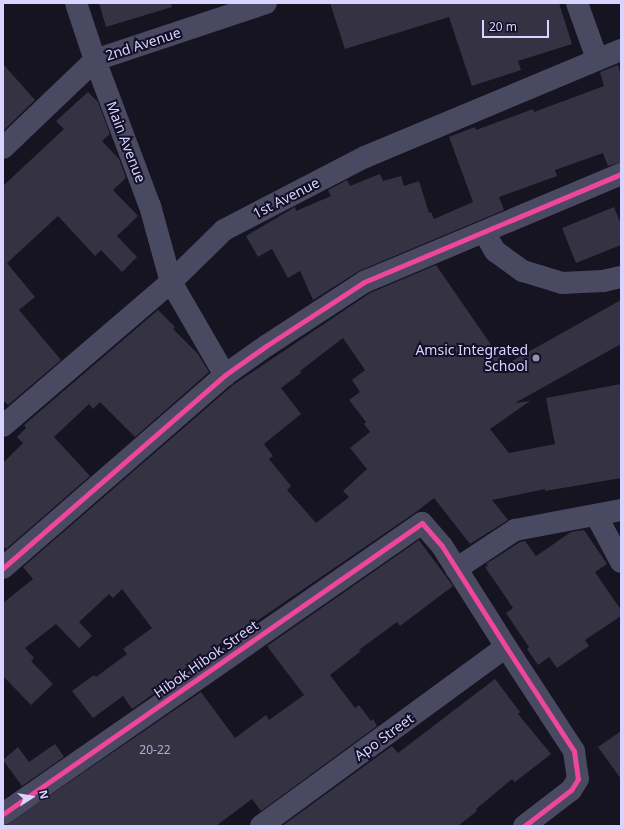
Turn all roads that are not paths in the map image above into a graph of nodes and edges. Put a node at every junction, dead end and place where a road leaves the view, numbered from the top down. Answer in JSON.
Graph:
{"nodes":[{"id":1,"x":76,"y":3,"type":"edge"},
{"id":2,"x":266,"y":3,"type":"edge"},
{"id":3,"x":577,"y":3,"type":"edge"},
{"id":4,"x":621,"y":50,"type":"edge"},
{"id":5,"x":598,"y":59,"type":"junction"},
{"id":6,"x":95,"y":60,"type":"junction"},
{"id":7,"x":3,"y":148,"type":"edge"},
{"id":8,"x":621,"y":174,"type":"edge"},
{"id":9,"x":484,"y":232,"type":"junction"},
{"id":10,"x":621,"y":277,"type":"edge"},
{"id":11,"x":171,"y":282,"type":"junction"},
{"id":12,"x":225,"y":375,"type":"junction"},
{"id":13,"x":3,"y":426,"type":"edge"},
{"id":14,"x":621,"y":510,"type":"edge"},
{"id":15,"x":596,"y":515,"type":"junction"},
{"id":16,"x":621,"y":562,"type":"edge"},
{"id":17,"x":3,"y":568,"type":"edge"},
{"id":18,"x":456,"y":569,"type":"junction"},
{"id":19,"x":506,"y":648,"type":"junction"},
{"id":20,"x":3,"y":814,"type":"edge"},
{"id":21,"x":262,"y":826,"type":"edge"},
{"id":22,"x":524,"y":826,"type":"edge"}],
"edges":[{"from":1,"to":6,"type":"street","name":"Main Avenue"},
{"from":2,"to":6,"type":"street","name":"2nd Avenue"},
{"from":3,"to":5,"type":"street"},
{"from":4,"to":5,"type":"street","name":"1st Avenue"},
{"from":5,"to":11,"type":"street","name":"1st Avenue"},
{"from":6,"to":7,"type":"street","name":"2nd Avenue"},
{"from":6,"to":11,"type":"street","name":"Main Avenue"},
{"from":8,"to":9,"type":"street"},
{"from":9,"to":10,"type":"street"},
{"from":9,"to":12,"type":"street"},
{"from":11,"to":12,"type":"street","name":"Main Avenue"},
{"from":11,"to":13,"type":"street","name":"1st Avenue"},
{"from":12,"to":17,"type":"street"},
{"from":14,"to":15,"type":"street"},
{"from":15,"to":16,"type":"street"},
{"from":15,"to":18,"type":"street"},
{"from":18,"to":19,"type":"street"},
{"from":18,"to":20,"type":"street","name":"Hibok Hibok Street"},
{"from":19,"to":21,"type":"street","name":"Apo Street"},
{"from":19,"to":22,"type":"street"}]}
